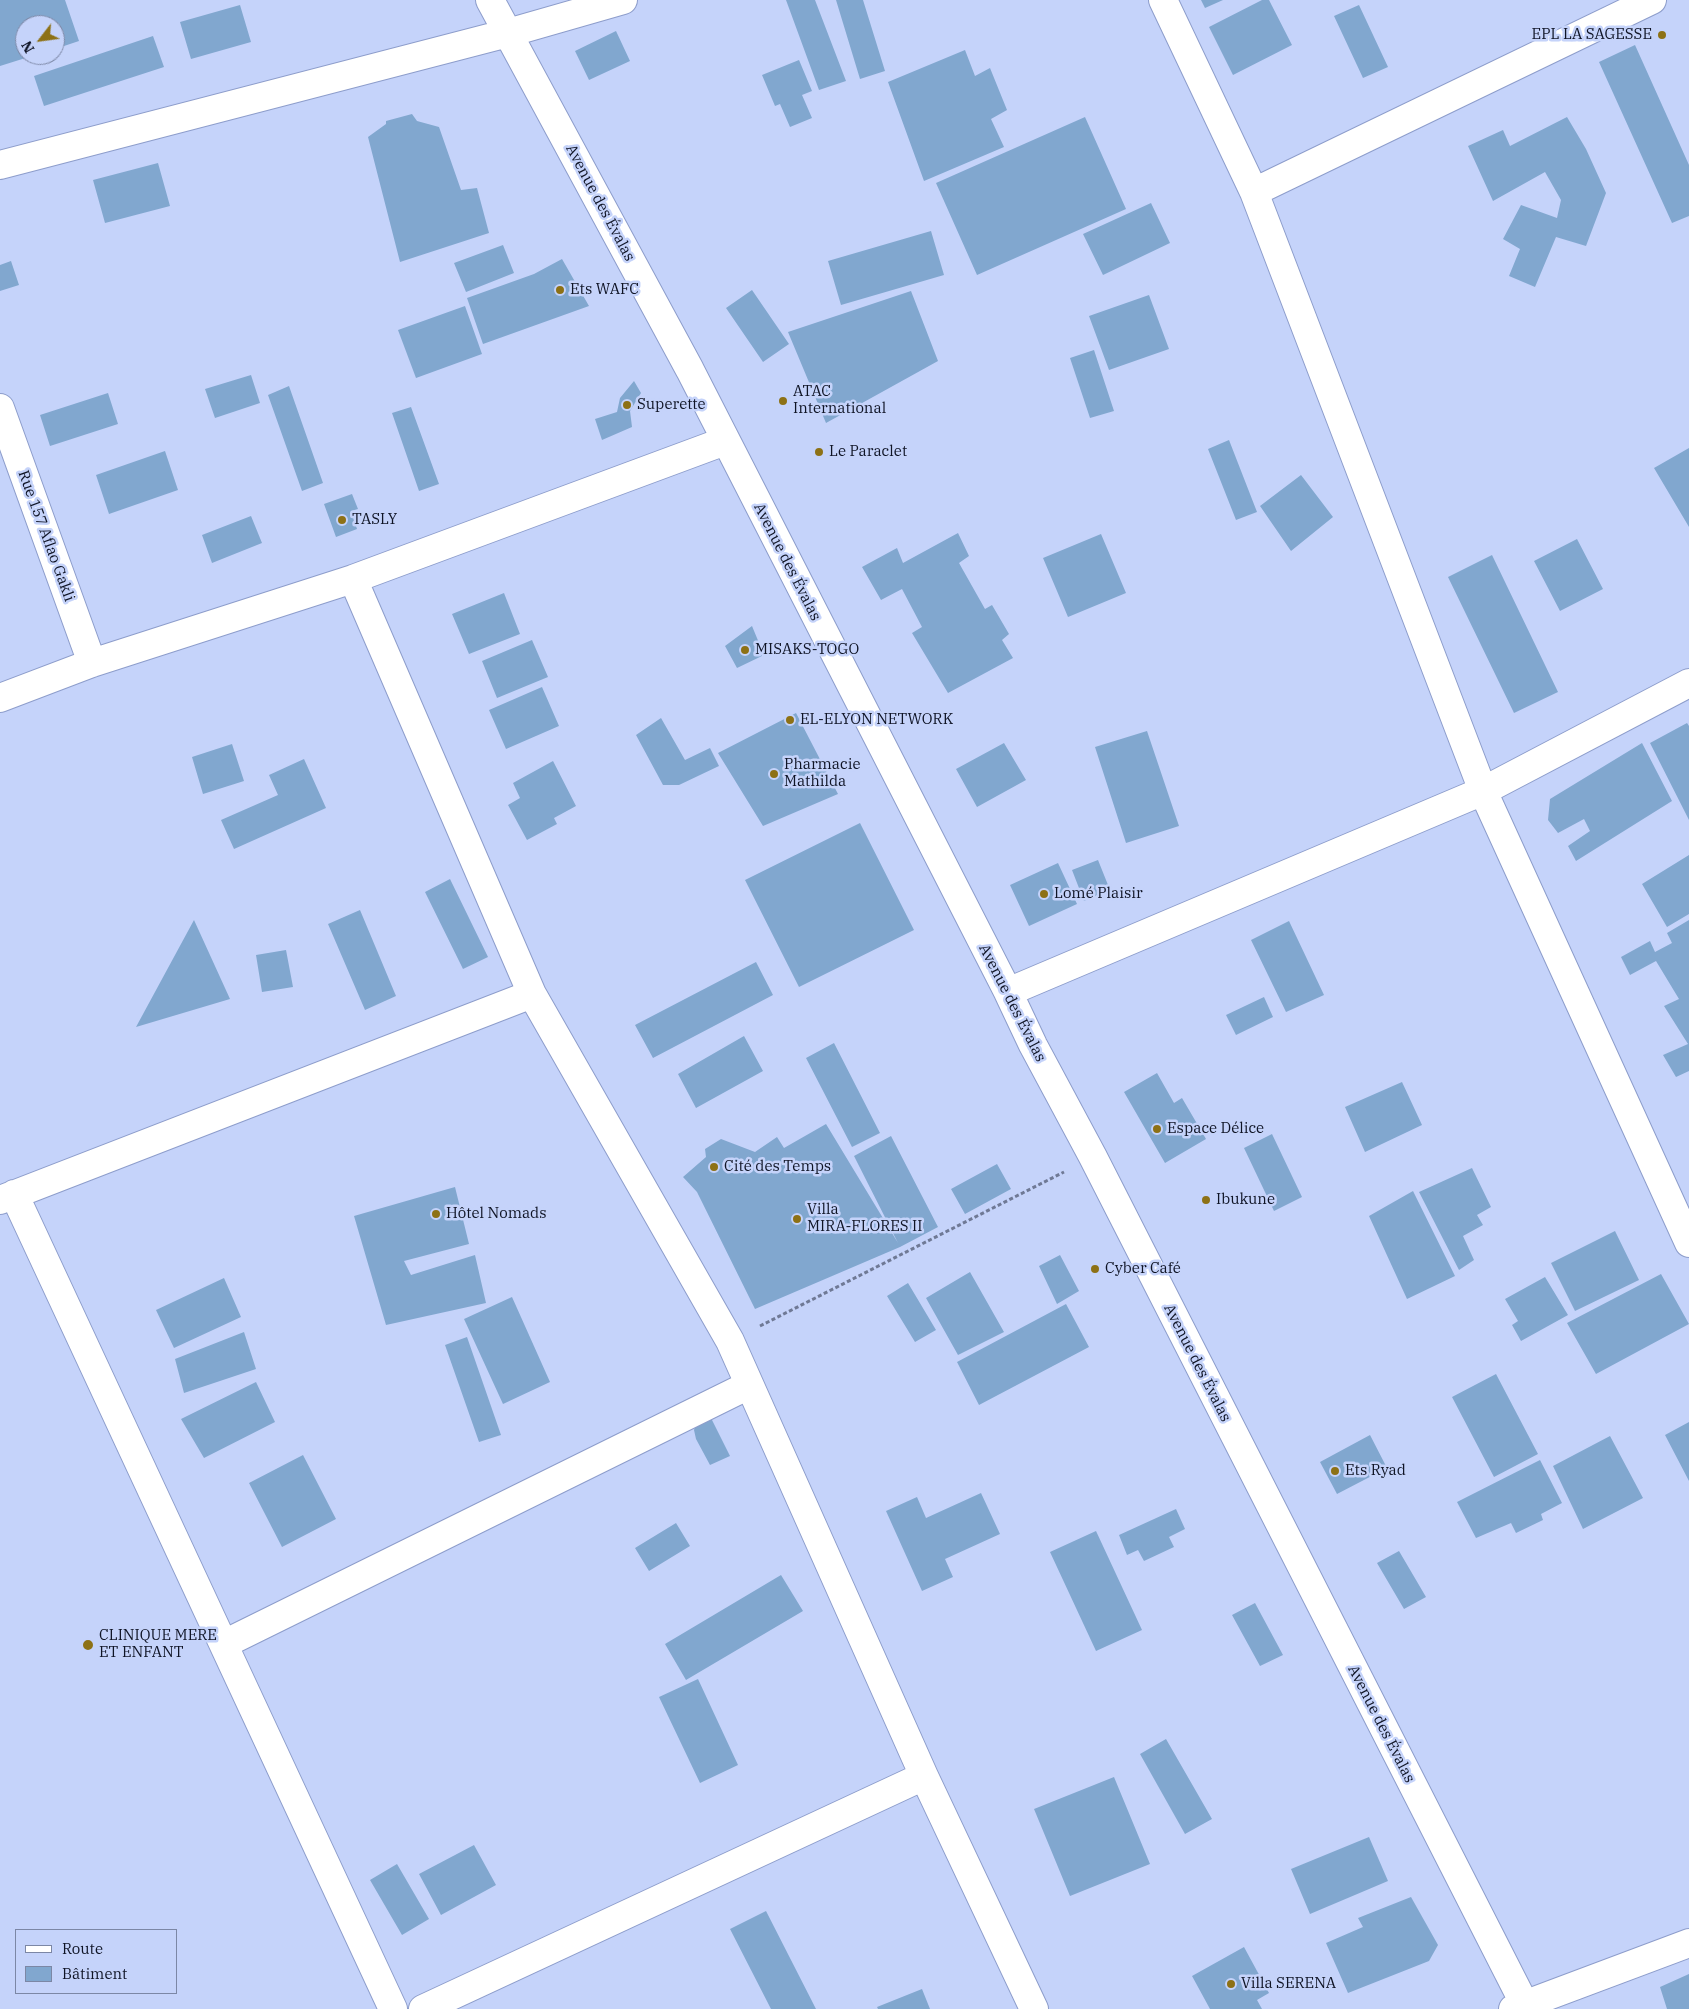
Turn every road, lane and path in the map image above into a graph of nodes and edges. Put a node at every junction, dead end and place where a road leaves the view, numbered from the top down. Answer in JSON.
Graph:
{"nodes":[{"id":1,"x":490,"y":0,"type":"edge"},
{"id":2,"x":623,"y":0,"type":"edge"},
{"id":3,"x":1163,"y":0,"type":"edge"},
{"id":4,"x":1652,"y":0,"type":"edge"},
{"id":5,"x":1607,"y":10,"type":"edge"},
{"id":6,"x":508,"y":33,"type":"junction"},
{"id":7,"x":0,"y":165,"type":"edge"},
{"id":8,"x":1254,"y":192,"type":"junction"},
{"id":9,"x":0,"y":408,"type":"edge"},
{"id":10,"x":726,"y":442,"type":"junction"},
{"id":11,"x":353,"y":579,"type":"junction"},
{"id":12,"x":92,"y":663,"type":"junction"},
{"id":13,"x":1689,"y":683,"type":"edge"},
{"id":14,"x":0,"y":698,"type":"edge"},
{"id":15,"x":1483,"y":791,"type":"junction"},
{"id":16,"x":1008,"y":992,"type":"junction"},
{"id":17,"x":532,"y":994,"type":"junction"},
{"id":18,"x":1093,"y":1157,"type":"junction"},
{"id":19,"x":7,"y":1197,"type":"edge"},
{"id":20,"x":1689,"y":1243,"type":"edge"},
{"id":21,"x":730,"y":1341,"type":"junction"},
{"id":22,"x":750,"y":1385,"type":"junction"},
{"id":23,"x":224,"y":1644,"type":"junction"},
{"id":24,"x":924,"y":1776,"type":"junction"},
{"id":25,"x":1689,"y":1943,"type":"edge"},
{"id":26,"x":1522,"y":2007,"type":"edge"},
{"id":27,"x":393,"y":2009,"type":"edge"},
{"id":28,"x":423,"y":2009,"type":"edge"},
{"id":29,"x":1034,"y":2009,"type":"edge"}],
"edges":[{"from":1,"to":6,"type":"street","name":"Avenue des Évalas"},
{"from":2,"to":6,"type":"street"},
{"from":3,"to":8,"type":"street"},
{"from":4,"to":5,"type":"street"},
{"from":5,"to":8,"type":"street"},
{"from":6,"to":7,"type":"street"},
{"from":6,"to":10,"type":"street","name":"Avenue des Évalas"},
{"from":8,"to":15,"type":"street"},
{"from":9,"to":12,"type":"street","name":"Rue 157 Aflao Gakli"},
{"from":10,"to":11,"type":"street"},
{"from":10,"to":16,"type":"street","name":"Avenue des Évalas"},
{"from":11,"to":12,"type":"street"},
{"from":11,"to":17,"type":"street"},
{"from":12,"to":14,"type":"street"},
{"from":13,"to":15,"type":"street"},
{"from":15,"to":16,"type":"street"},
{"from":15,"to":20,"type":"street"},
{"from":16,"to":18,"type":"street","name":"Avenue des Évalas"},
{"from":17,"to":19,"type":"street"},
{"from":17,"to":21,"type":"street"},
{"from":18,"to":21,"type":"path"},
{"from":18,"to":26,"type":"street","name":"Avenue des Évalas"},
{"from":19,"to":23,"type":"street"},
{"from":21,"to":22,"type":"street"},
{"from":22,"to":23,"type":"street"},
{"from":22,"to":24,"type":"street"},
{"from":23,"to":27,"type":"street"},
{"from":24,"to":28,"type":"street"},
{"from":24,"to":29,"type":"street"},
{"from":25,"to":26,"type":"street"}]}
